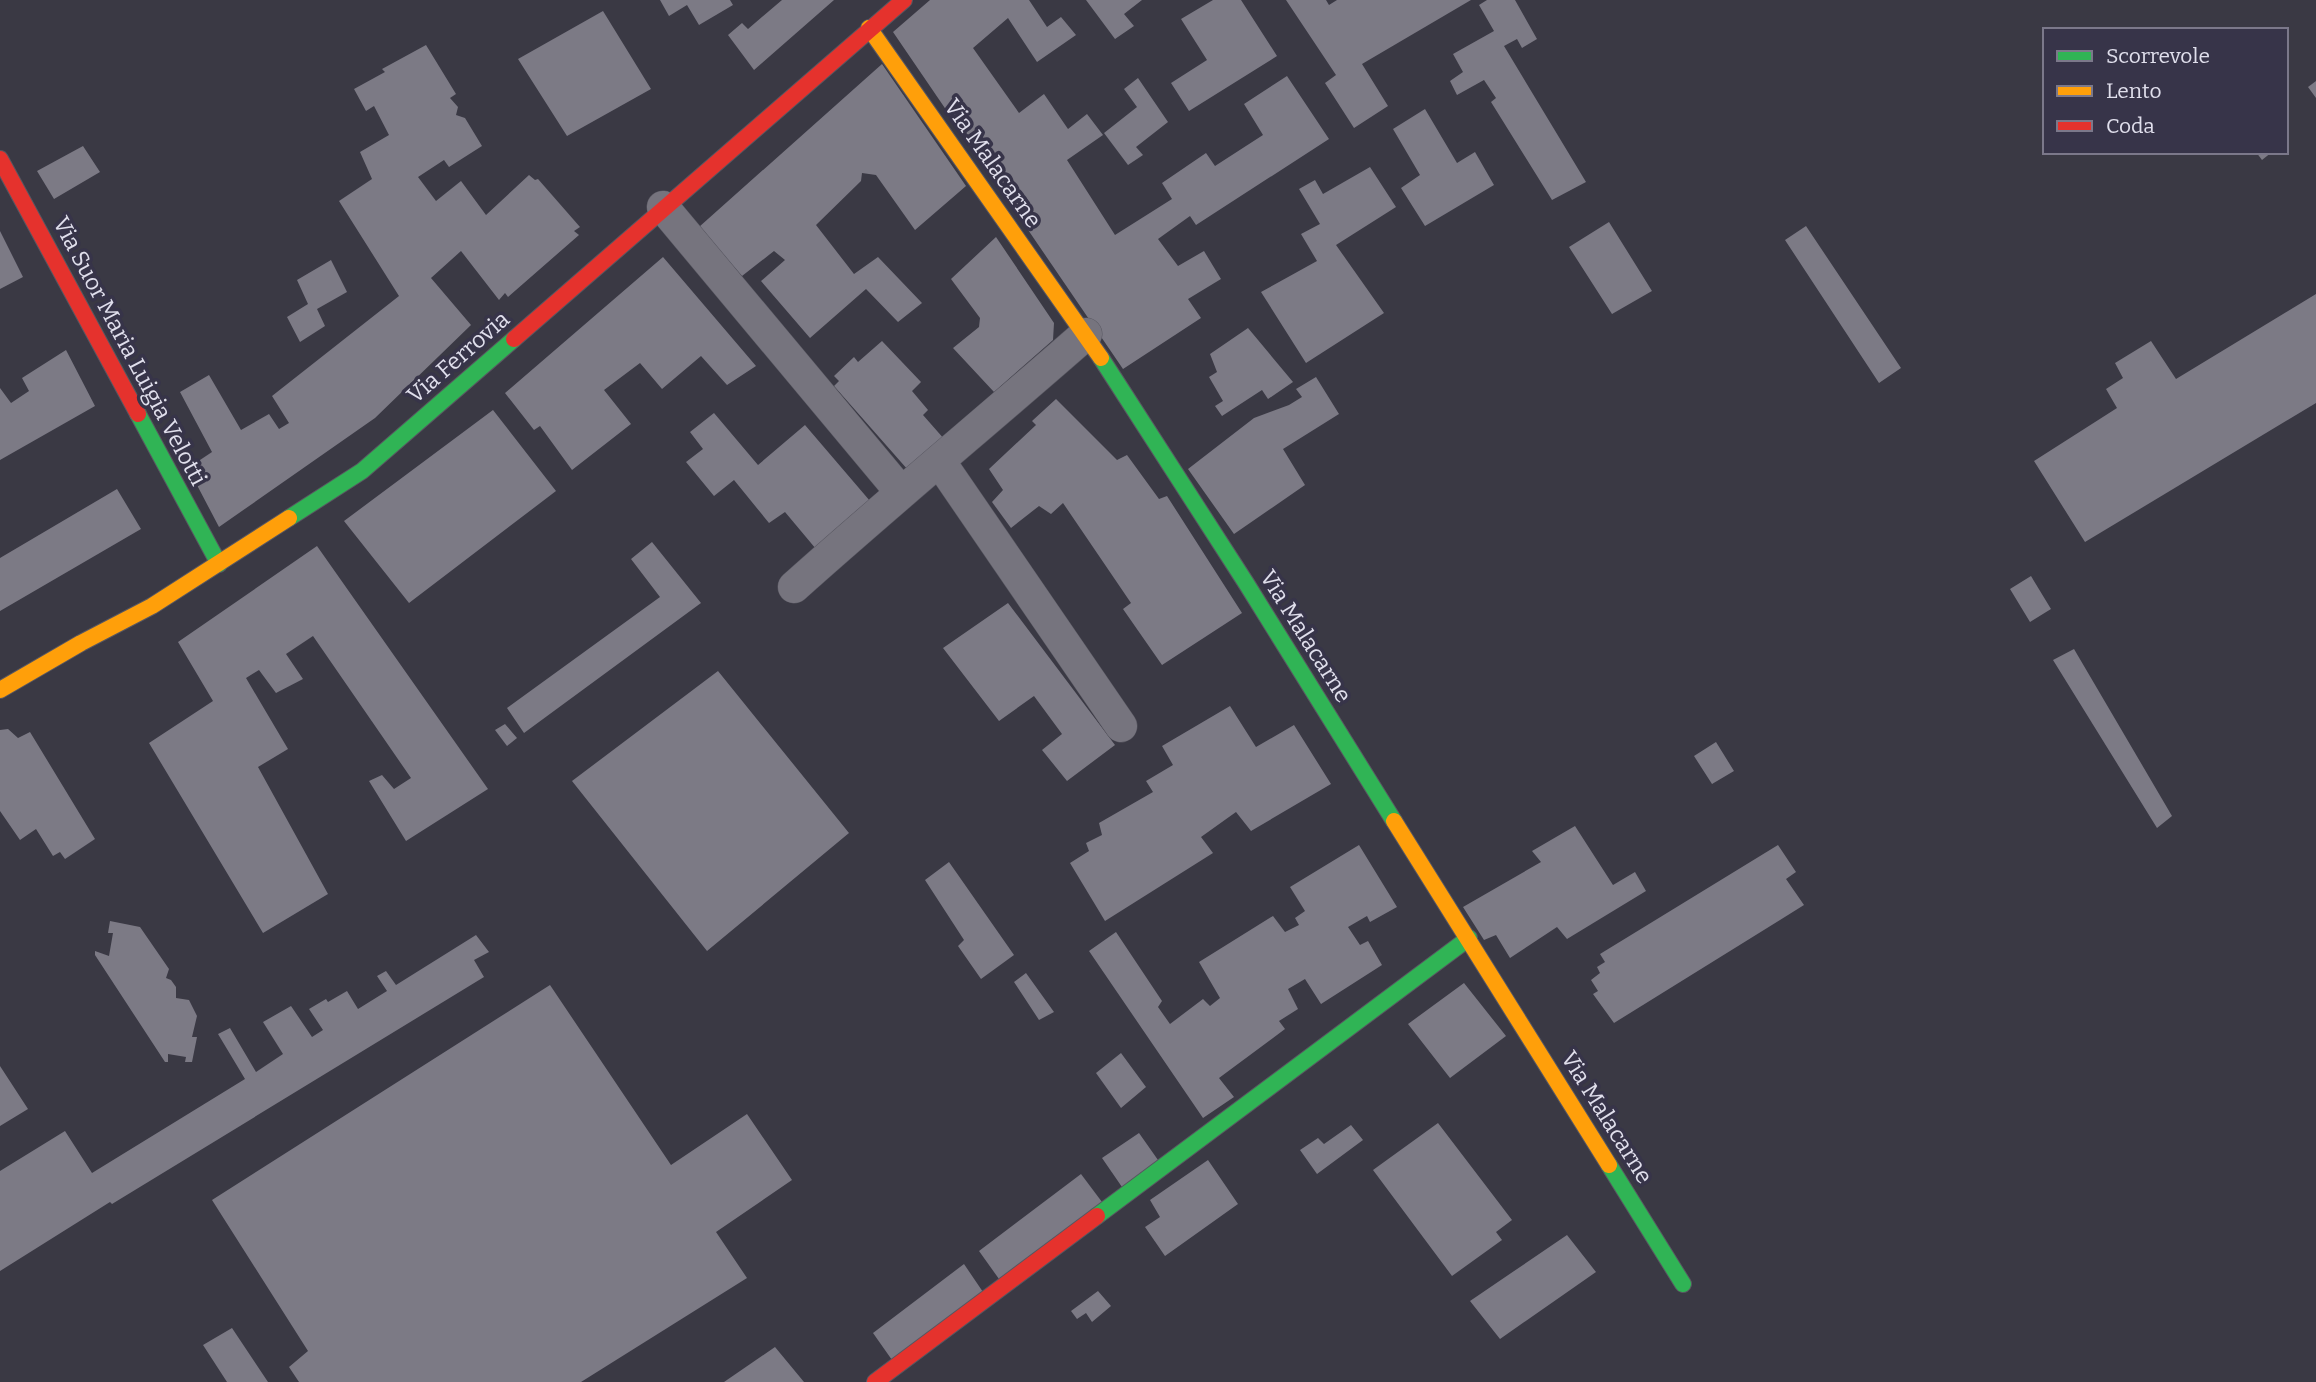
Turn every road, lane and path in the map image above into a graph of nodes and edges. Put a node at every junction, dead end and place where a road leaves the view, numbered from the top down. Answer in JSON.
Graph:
{"nodes":[{"id":1,"x":904,"y":0,"type":"edge"},
{"id":2,"x":870,"y":27,"type":"junction"},
{"id":3,"x":0,"y":159,"type":"edge"},
{"id":4,"x":663,"y":207,"type":"junction"},
{"id":5,"x":1086,"y":334,"type":"junction"},
{"id":6,"x":940,"y":461,"type":"junction"},
{"id":7,"x":901,"y":492,"type":"junction"},
{"id":8,"x":219,"y":564,"type":"junction"},
{"id":9,"x":794,"y":587,"type":"dead end"},
{"id":10,"x":0,"y":690,"type":"edge"},
{"id":11,"x":1121,"y":726,"type":"dead end"},
{"id":12,"x":1469,"y":938,"type":"junction"},
{"id":13,"x":1683,"y":1284,"type":"dead end"},
{"id":14,"x":875,"y":1382,"type":"edge"}],
"edges":[{"from":1,"to":2,"type":"street","name":"Via Ferrovia"},
{"from":2,"to":4,"type":"street","name":"Via Ferrovia"},
{"from":2,"to":5,"type":"street","name":"Via Malacarne"},
{"from":3,"to":8,"type":"street","name":"Via Suor Maria Luigia Velotti"},
{"from":4,"to":7,"type":"street"},
{"from":4,"to":8,"type":"street","name":"Via Ferrovia"},
{"from":5,"to":6,"type":"street"},
{"from":5,"to":12,"type":"street","name":"Via Malacarne"},
{"from":6,"to":7,"type":"street"},
{"from":6,"to":11,"type":"street"},
{"from":7,"to":9,"type":"street"},
{"from":8,"to":10,"type":"street","name":"Via Ferrovia"},
{"from":12,"to":13,"type":"street","name":"Via Malacarne"},
{"from":12,"to":14,"type":"street"}]}
